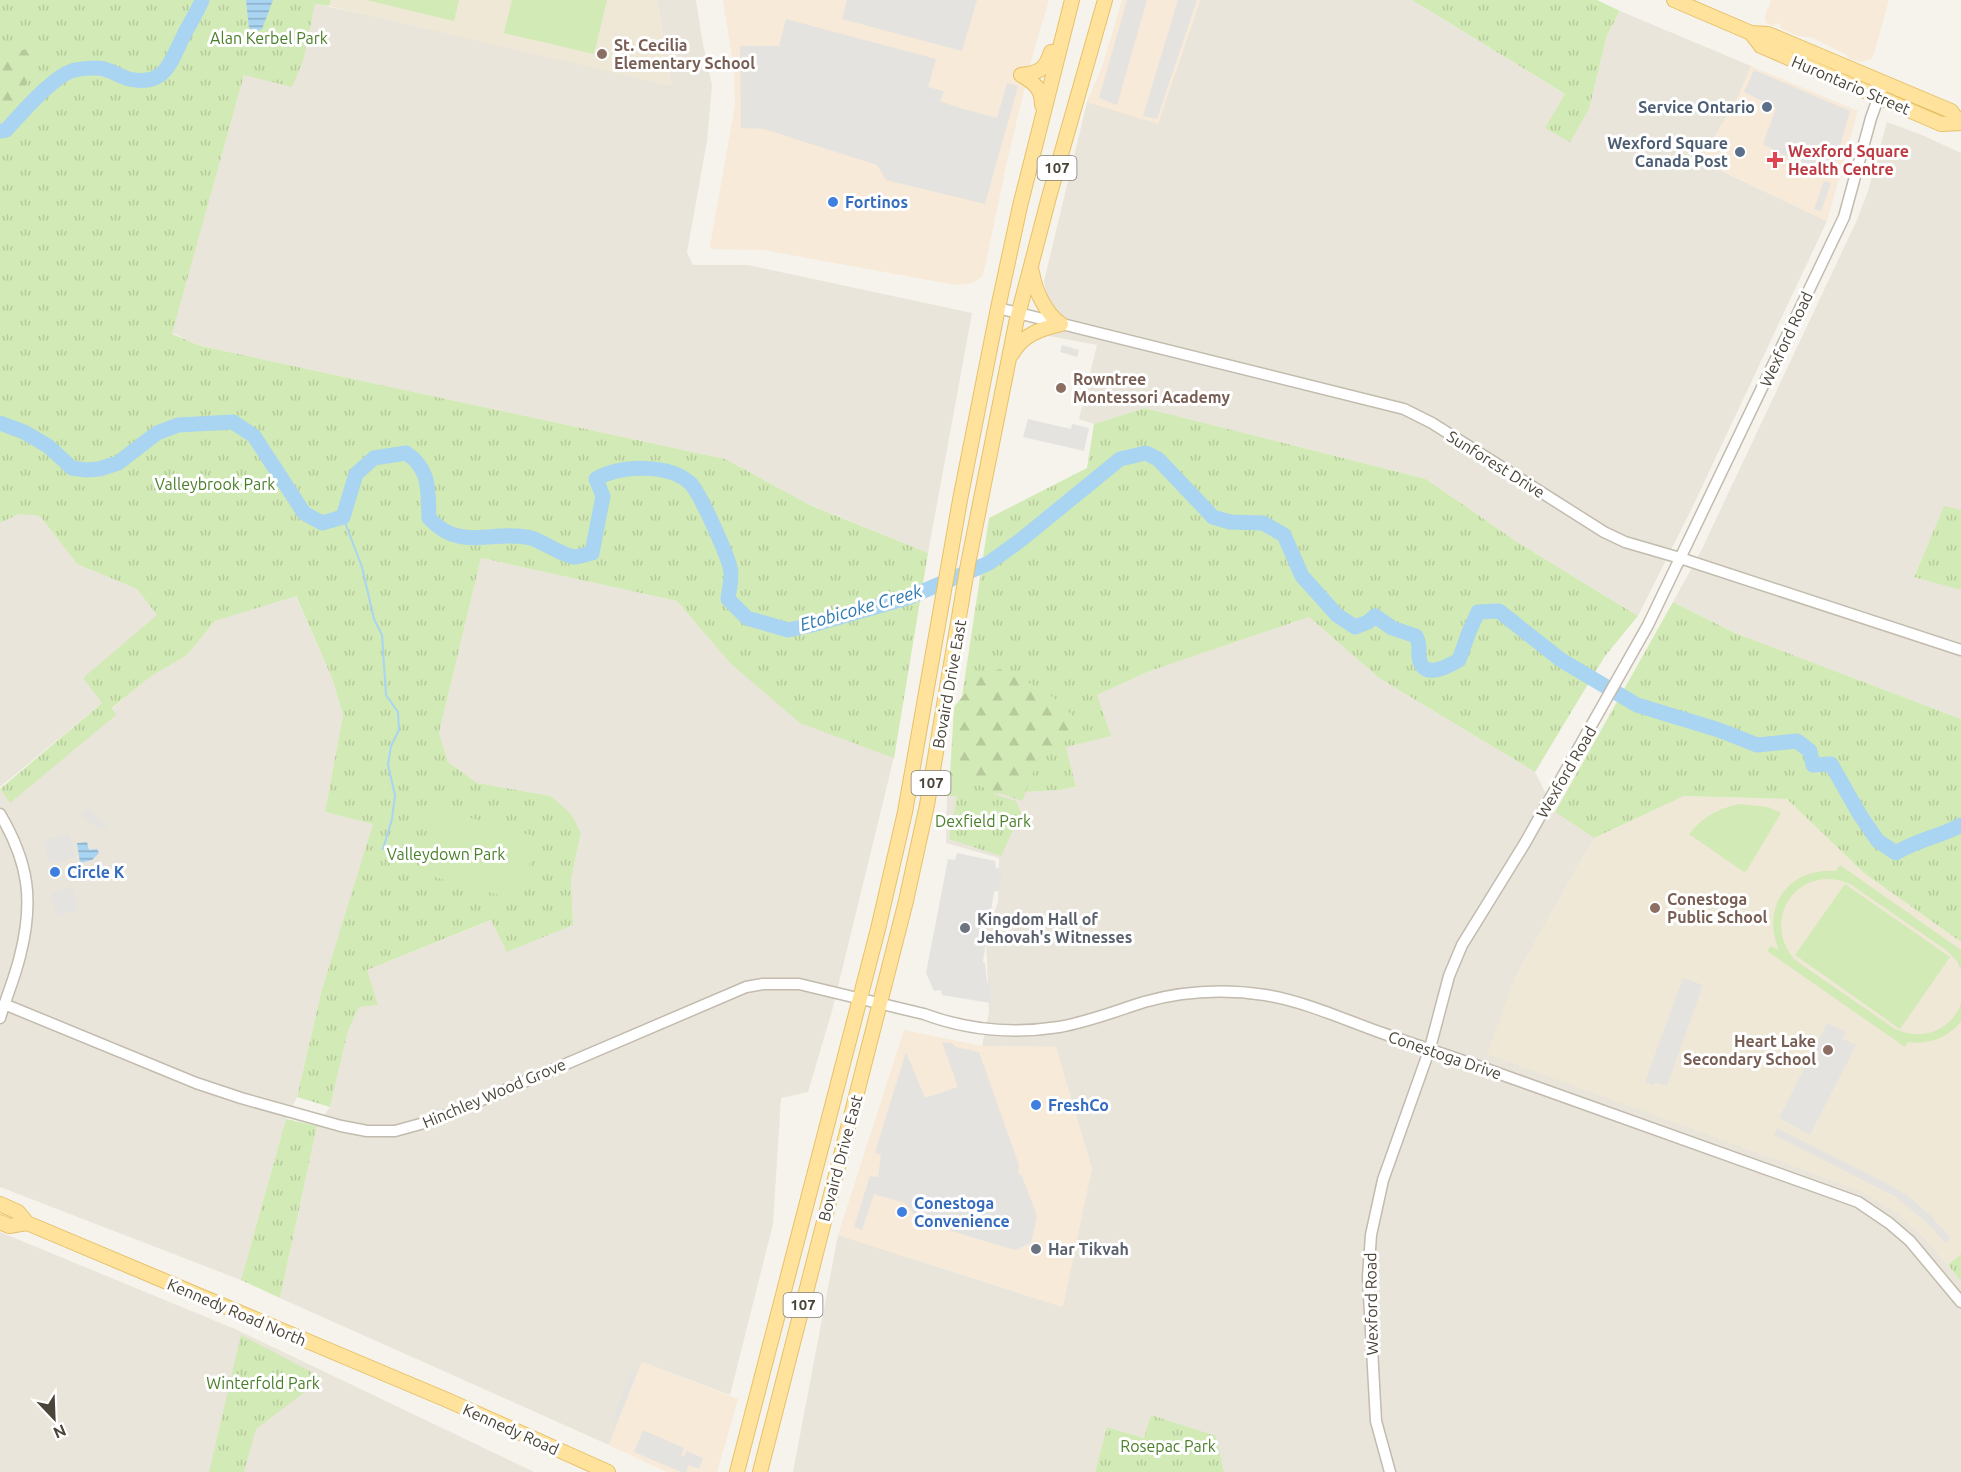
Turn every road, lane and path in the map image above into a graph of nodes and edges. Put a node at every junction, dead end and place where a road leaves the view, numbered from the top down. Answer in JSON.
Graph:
{"nodes":[{"id":1,"x":1072,"y":0,"type":"edge"},
{"id":2,"x":1105,"y":0,"type":"edge"},
{"id":3,"x":1674,"y":0,"type":"edge"},
{"id":4,"x":1751,"y":33,"type":"junction"},
{"id":5,"x":1062,"y":38,"type":"junction"},
{"id":6,"x":1884,"y":82,"type":"junction"},
{"id":7,"x":1879,"y":97,"type":"junction"},
{"id":8,"x":1960,"y":122,"type":"edge"},
{"id":9,"x":1039,"y":126,"type":"junction"},
{"id":10,"x":1032,"y":268,"type":"junction"},
{"id":11,"x":998,"y":308,"type":"junction"},
{"id":12,"x":1019,"y":313,"type":"junction"},
{"id":13,"x":1061,"y":324,"type":"junction"},
{"id":14,"x":1008,"y":361,"type":"junction"},
{"id":15,"x":1680,"y":558,"type":"junction"},
{"id":16,"x":1961,"y":650,"type":"edge"},
{"id":17,"x":0,"y":813,"type":"edge"},
{"id":18,"x":860,"y":999,"type":"junction"},
{"id":19,"x":4,"y":1004,"type":"junction"},
{"id":20,"x":880,"y":1004,"type":"junction"},
{"id":21,"x":0,"y":1018,"type":"edge"},
{"id":22,"x":1430,"y":1048,"type":"junction"},
{"id":23,"x":0,"y":1204,"type":"edge"},
{"id":24,"x":0,"y":1222,"type":"edge"},
{"id":25,"x":27,"y":1223,"type":"junction"},
{"id":26,"x":1961,"y":1302,"type":"edge"},
{"id":27,"x":447,"y":1400,"type":"joint"},
{"id":28,"x":741,"y":1455,"type":"junction"},
{"id":29,"x":608,"y":1472,"type":"edge"},
{"id":30,"x":732,"y":1472,"type":"edge"},
{"id":31,"x":736,"y":1472,"type":"edge"},
{"id":32,"x":760,"y":1472,"type":"edge"},
{"id":33,"x":1390,"y":1472,"type":"edge"}],
"edges":[{"from":1,"to":5,"type":"main road","name":"Bovaird Drive East","number":"107"},
{"from":2,"to":10,"type":"main road","name":"Bovaird Drive East","number":"107"},
{"from":3,"to":4,"type":"main road","name":"Hurontario Street"},
{"from":4,"to":6,"type":"main road","name":"Hurontario Street"},
{"from":4,"to":7,"type":"main road","name":"Hurontario Street"},
{"from":5,"to":9,"type":"main road","name":"Bovaird Drive East","number":"107"},
{"from":5,"to":9,"type":"main road"},
{"from":6,"to":7,"type":"street","name":"Wexford Road"},
{"from":6,"to":8,"type":"main road","name":"Hurontario Street"},
{"from":7,"to":8,"type":"main road","name":"Hurontario Street"},
{"from":7,"to":15,"type":"street","name":"Wexford Road"},
{"from":9,"to":11,"type":"main road","name":"Bovaird Drive East","number":"107"},
{"from":10,"to":12,"type":"main road","name":"Bovaird Drive East","number":"107"},
{"from":10,"to":13,"type":"main road"},
{"from":11,"to":12,"type":"street","name":"Sunforest Drive"},
{"from":11,"to":18,"type":"main road","name":"Bovaird Drive East","number":"107"},
{"from":12,"to":13,"type":"street","name":"Sunforest Drive"},
{"from":12,"to":14,"type":"main road","name":"Bovaird Drive East","number":"107"},
{"from":13,"to":14,"type":"main road"},
{"from":13,"to":15,"type":"street","name":"Sunforest Drive"},
{"from":14,"to":20,"type":"main road","name":"Bovaird Drive East","number":"107"},
{"from":15,"to":16,"type":"street","name":"Sunforest Drive"},
{"from":15,"to":22,"type":"street","name":"Wexford Road"},
{"from":17,"to":19,"type":"street"},
{"from":18,"to":19,"type":"street","name":"Hinchley Wood Grove"},
{"from":18,"to":20,"type":"street","name":"Hinchley Wood Grove"},
{"from":18,"to":28,"type":"main road","name":"Bovaird Drive East","number":"107"},
{"from":19,"to":21,"type":"street"},
{"from":20,"to":22,"type":"street","name":"Conestoga Drive"},
{"from":20,"to":32,"type":"main road","name":"Bovaird Drive East","number":"107"},
{"from":22,"to":26,"type":"street","name":"Conestoga Drive"},
{"from":22,"to":33,"type":"street","name":"Wexford Road"},
{"from":23,"to":25,"type":"main road","name":"Kennedy Road North"},
{"from":24,"to":25,"type":"main road","name":"Kennedy Road North"},
{"from":25,"to":27,"type":"main road","name":"Kennedy Road North"},
{"from":27,"to":29,"type":"main road","name":"Kennedy Road"},
{"from":28,"to":30,"type":"main road"},
{"from":28,"to":31,"type":"main road","name":"Bovaird Drive East","number":"107"}]}
